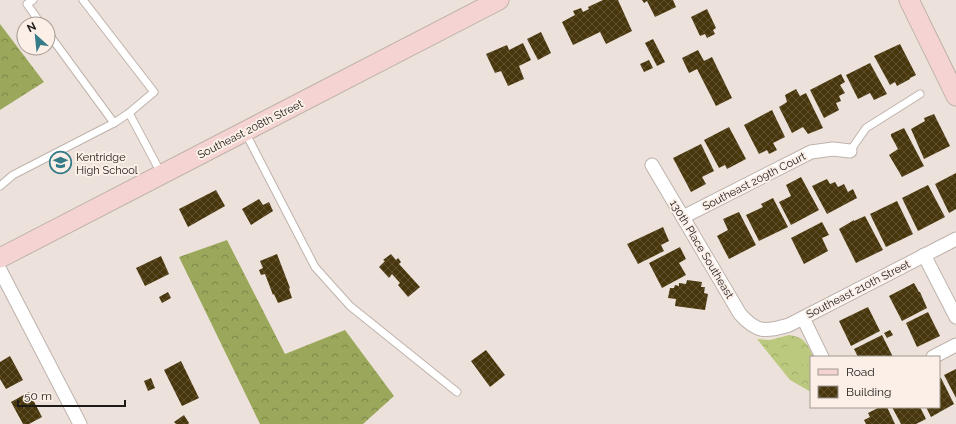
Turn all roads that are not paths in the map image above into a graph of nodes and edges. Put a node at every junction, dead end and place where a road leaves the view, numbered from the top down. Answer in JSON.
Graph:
{"nodes":[{"id":1,"x":33,"y":0,"type":"edge"},
{"id":2,"x":83,"y":0,"type":"edge"},
{"id":3,"x":909,"y":0,"type":"edge"},
{"id":4,"x":488,"y":2,"type":"edge"},
{"id":5,"x":35,"y":16,"type":"edge"},
{"id":6,"x":56,"y":45,"type":"edge"},
{"id":7,"x":920,"y":94,"type":"dead end"},
{"id":8,"x":956,"y":96,"type":"edge"},
{"id":9,"x":129,"y":113,"type":"junction"},
{"id":10,"x":114,"y":123,"type":"junction"},
{"id":11,"x":245,"y":132,"type":"junction"},
{"id":12,"x":850,"y":151,"type":"joint"},
{"id":13,"x":652,"y":165,"type":"dead end"},
{"id":14,"x":162,"y":175,"type":"junction"},
{"id":15,"x":0,"y":186,"type":"edge"},
{"id":16,"x":683,"y":217,"type":"junction"},
{"id":17,"x":956,"y":239,"type":"edge"},
{"id":18,"x":924,"y":256,"type":"junction"},
{"id":19,"x":0,"y":258,"type":"edge"},
{"id":20,"x":0,"y":270,"type":"edge"},
{"id":21,"x":956,"y":317,"type":"edge"},
{"id":22,"x":803,"y":318,"type":"junction"},
{"id":23,"x":757,"y":329,"type":"joint"},
{"id":24,"x":956,"y":345,"type":"edge"},
{"id":25,"x":822,"y":356,"type":"edge"},
{"id":26,"x":935,"y":356,"type":"edge"},
{"id":27,"x":457,"y":392,"type":"dead end"},
{"id":28,"x":80,"y":424,"type":"edge"}],
"edges":[{"from":1,"to":5,"type":"lane"},
{"from":2,"to":9,"type":"lane"},
{"from":3,"to":8,"type":"main road"},
{"from":4,"to":11,"type":"main road","name":"Southeast 208th Street"},
{"from":6,"to":10,"type":"lane"},
{"from":7,"to":12,"type":"lane"},
{"from":9,"to":10,"type":"lane"},
{"from":9,"to":14,"type":"lane"},
{"from":10,"to":15,"type":"lane"},
{"from":11,"to":14,"type":"main road","name":"Southeast 208th Street"},
{"from":11,"to":27,"type":"lane"},
{"from":12,"to":16,"type":"street","name":"Southeast 209th Court"},
{"from":13,"to":16,"type":"street","name":"130th Place Southeast"},
{"from":14,"to":19,"type":"main road","name":"Southeast 208th Street"},
{"from":16,"to":23,"type":"street","name":"130th Place Southeast"},
{"from":17,"to":18,"type":"street","name":"Southeast 210th Street"},
{"from":18,"to":21,"type":"street"},
{"from":18,"to":22,"type":"street","name":"Southeast 210th Street"},
{"from":20,"to":28,"type":"street"},
{"from":22,"to":23,"type":"street","name":"Southeast 210th Street"},
{"from":22,"to":25,"type":"street"},
{"from":24,"to":26,"type":"street"}]}
